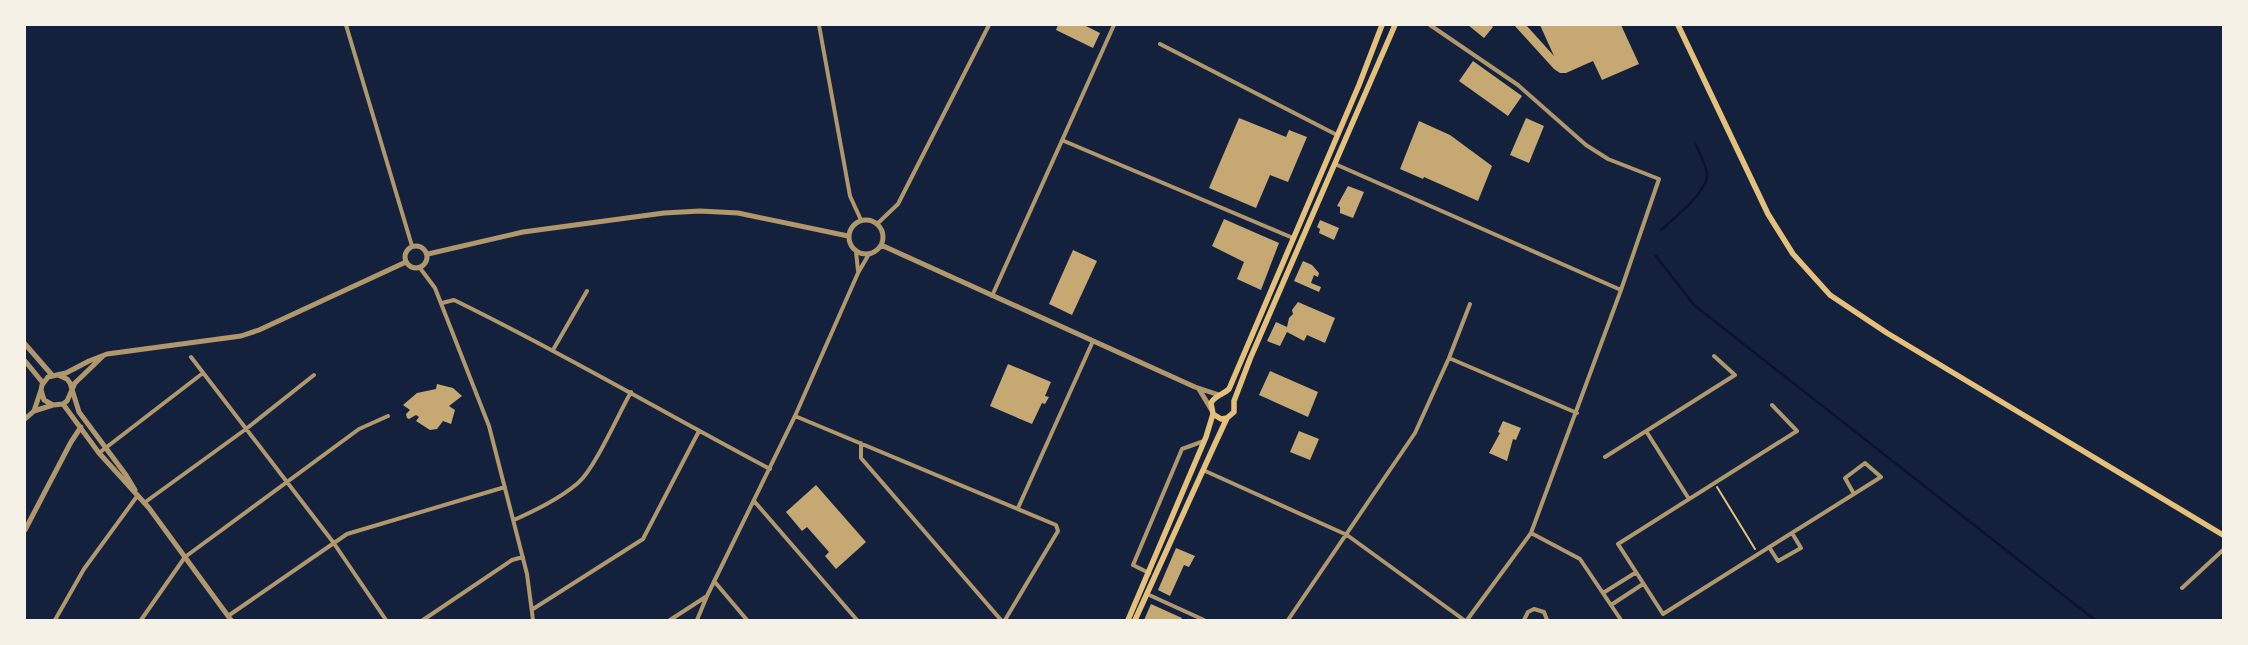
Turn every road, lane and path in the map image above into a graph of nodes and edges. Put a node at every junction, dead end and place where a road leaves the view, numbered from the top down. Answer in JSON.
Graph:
{"nodes":[{"id":1,"x":346,"y":25,"type":"edge"},
{"id":2,"x":819,"y":25,"type":"edge"},
{"id":3,"x":989,"y":25,"type":"edge"},
{"id":4,"x":1114,"y":25,"type":"edge"},
{"id":5,"x":1382,"y":25,"type":"edge"},
{"id":6,"x":1395,"y":25,"type":"edge"},
{"id":7,"x":1430,"y":25,"type":"edge"},
{"id":8,"x":1678,"y":25,"type":"edge"},
{"id":9,"x":1160,"y":44,"type":"dead end"},
{"id":10,"x":1337,"y":135,"type":"junction"},
{"id":11,"x":1064,"y":141,"type":"junction"},
{"id":12,"x":1335,"y":164,"type":"junction"},
{"id":13,"x":861,"y":220,"type":"junction"},
{"id":14,"x":878,"y":224,"type":"junction"},
{"id":15,"x":848,"y":236,"type":"junction"},
{"id":16,"x":1293,"y":238,"type":"junction"},
{"id":17,"x":881,"y":245,"type":"junction"},
{"id":18,"x":412,"y":246,"type":"junction"},
{"id":19,"x":856,"y":251,"type":"junction"},
{"id":20,"x":428,"y":254,"type":"junction"},
{"id":21,"x":870,"y":254,"type":"junction"},
{"id":22,"x":406,"y":262,"type":"junction"},
{"id":23,"x":420,"y":268,"type":"junction"},
{"id":24,"x":858,"y":273,"type":"junction"},
{"id":25,"x":1621,"y":290,"type":"junction"},
{"id":26,"x":587,"y":291,"type":"dead end"},
{"id":27,"x":992,"y":296,"type":"junction"},
{"id":28,"x":442,"y":303,"type":"junction"},
{"id":29,"x":1470,"y":304,"type":"dead end"},
{"id":30,"x":1093,"y":341,"type":"junction"},
{"id":31,"x":25,"y":344,"type":"edge"},
{"id":32,"x":553,"y":350,"type":"junction"},
{"id":33,"x":105,"y":355,"type":"junction"},
{"id":34,"x":1714,"y":356,"type":"dead end"},
{"id":35,"x":191,"y":357,"type":"dead end"},
{"id":36,"x":1450,"y":358,"type":"junction"},
{"id":37,"x":25,"y":361,"type":"edge"},
{"id":38,"x":203,"y":373,"type":"junction"},
{"id":39,"x":55,"y":375,"type":"junction"},
{"id":40,"x":314,"y":376,"type":"dead end"},
{"id":41,"x":43,"y":383,"type":"junction"},
{"id":42,"x":1199,"y":389,"type":"junction"},
{"id":43,"x":41,"y":390,"type":"junction"},
{"id":44,"x":72,"y":392,"type":"junction"},
{"id":45,"x":631,"y":392,"type":"junction"},
{"id":46,"x":1221,"y":395,"type":"junction"},
{"id":47,"x":1234,"y":401,"type":"junction"},
{"id":48,"x":63,"y":404,"type":"junction"},
{"id":49,"x":53,"y":405,"type":"junction"},
{"id":50,"x":1772,"y":405,"type":"dead end"},
{"id":51,"x":34,"y":411,"type":"junction"},
{"id":52,"x":1212,"y":411,"type":"junction"},
{"id":53,"x":1576,"y":413,"type":"junction"},
{"id":54,"x":388,"y":416,"type":"dead end"},
{"id":55,"x":795,"y":416,"type":"junction"},
{"id":56,"x":1228,"y":418,"type":"junction"},
{"id":57,"x":25,"y":419,"type":"edge"},
{"id":58,"x":81,"y":428,"type":"junction"},
{"id":59,"x":246,"y":429,"type":"junction"},
{"id":60,"x":699,"y":430,"type":"junction"},
{"id":61,"x":1646,"y":431,"type":"junction"},
{"id":62,"x":1204,"y":441,"type":"junction"},
{"id":63,"x":861,"y":443,"type":"junction"},
{"id":64,"x":105,"y":448,"type":"junction"},
{"id":65,"x":99,"y":453,"type":"junction"},
{"id":66,"x":1605,"y":457,"type":"dead end"},
{"id":67,"x":770,"y":469,"type":"junction"},
{"id":68,"x":1203,"y":470,"type":"junction"},
{"id":69,"x":288,"y":483,"type":"junction"},
{"id":70,"x":1714,"y":483,"type":"junction"},
{"id":71,"x":505,"y":486,"type":"junction"},
{"id":72,"x":1854,"y":494,"type":"junction"},
{"id":73,"x":138,"y":495,"type":"junction"},
{"id":74,"x":1689,"y":499,"type":"junction"},
{"id":75,"x":754,"y":501,"type":"junction"},
{"id":76,"x":144,"y":503,"type":"junction"},
{"id":77,"x":1018,"y":508,"type":"junction"},
{"id":78,"x":514,"y":520,"type":"junction"},
{"id":79,"x":25,"y":530,"type":"edge"},
{"id":80,"x":1531,"y":533,"type":"junction"},
{"id":81,"x":1792,"y":533,"type":"junction"},
{"id":82,"x":1347,"y":535,"type":"junction"},
{"id":83,"x":2223,"y":536,"type":"edge"},
{"id":84,"x":333,"y":542,"type":"junction"},
{"id":85,"x":1769,"y":547,"type":"junction"},
{"id":86,"x":2223,"y":550,"type":"edge"},
{"id":87,"x":1758,"y":554,"type":"junction"},
{"id":88,"x":523,"y":557,"type":"junction"},
{"id":89,"x":185,"y":558,"type":"junction"},
{"id":90,"x":1149,"y":573,"type":"junction"},
{"id":91,"x":1635,"y":573,"type":"junction"},
{"id":92,"x":714,"y":582,"type":"junction"},
{"id":93,"x":1642,"y":584,"type":"junction"},
{"id":94,"x":2182,"y":588,"type":"dead end"},
{"id":95,"x":1603,"y":593,"type":"junction"},
{"id":96,"x":1147,"y":594,"type":"junction"},
{"id":97,"x":707,"y":596,"type":"junction"},
{"id":98,"x":1611,"y":605,"type":"junction"},
{"id":99,"x":533,"y":609,"type":"junction"},
{"id":100,"x":230,"y":618,"type":"edge"},
{"id":101,"x":55,"y":620,"type":"edge"},
{"id":102,"x":141,"y":620,"type":"edge"},
{"id":103,"x":386,"y":620,"type":"edge"},
{"id":104,"x":423,"y":620,"type":"edge"},
{"id":105,"x":533,"y":620,"type":"edge"},
{"id":106,"x":670,"y":620,"type":"edge"},
{"id":107,"x":697,"y":620,"type":"edge"},
{"id":108,"x":747,"y":620,"type":"edge"},
{"id":109,"x":857,"y":620,"type":"edge"},
{"id":110,"x":1003,"y":620,"type":"edge"},
{"id":111,"x":1128,"y":620,"type":"edge"},
{"id":112,"x":1135,"y":620,"type":"edge"},
{"id":113,"x":1204,"y":620,"type":"edge"},
{"id":114,"x":1288,"y":620,"type":"edge"},
{"id":115,"x":1466,"y":620,"type":"edge"},
{"id":116,"x":1524,"y":620,"type":"edge"},
{"id":117,"x":1548,"y":620,"type":"edge"},
{"id":118,"x":1621,"y":620,"type":"edge"}],
"edges":[{"from":1,"to":18,"type":"street"},
{"from":2,"to":13,"type":"street"},
{"from":3,"to":14,"type":"street"},
{"from":4,"to":11,"type":"street"},
{"from":5,"to":10,"type":"main road"},
{"from":6,"to":12,"type":"main road"},
{"from":7,"to":25,"type":"street"},
{"from":8,"to":83,"type":"main road"},
{"from":9,"to":10,"type":"street"},
{"from":10,"to":16,"type":"main road"},
{"from":11,"to":16,"type":"street"},
{"from":11,"to":27,"type":"street"},
{"from":12,"to":25,"type":"street"},
{"from":12,"to":47,"type":"main road"},
{"from":13,"to":14,"type":"street"},
{"from":13,"to":15,"type":"street"},
{"from":14,"to":17,"type":"street"},
{"from":15,"to":19,"type":"street"},
{"from":15,"to":20,"type":"street"},
{"from":16,"to":46,"type":"main road"},
{"from":17,"to":21,"type":"street"},
{"from":17,"to":27,"type":"street"},
{"from":18,"to":20,"type":"street"},
{"from":18,"to":22,"type":"street"},
{"from":19,"to":21,"type":"street"},
{"from":19,"to":24,"type":"street"},
{"from":20,"to":23,"type":"street"},
{"from":21,"to":24,"type":"street"},
{"from":22,"to":23,"type":"street"},
{"from":22,"to":33,"type":"street"},
{"from":23,"to":28,"type":"street"},
{"from":24,"to":55,"type":"street"},
{"from":25,"to":53,"type":"street"},
{"from":26,"to":32,"type":"street"},
{"from":27,"to":30,"type":"street"},
{"from":28,"to":32,"type":"street"},
{"from":28,"to":71,"type":"street"},
{"from":29,"to":36,"type":"street"},
{"from":30,"to":42,"type":"street"},
{"from":30,"to":77,"type":"street"},
{"from":31,"to":39,"type":"street"},
{"from":32,"to":45,"type":"street"},
{"from":33,"to":39,"type":"street"},
{"from":33,"to":44,"type":"street"},
{"from":34,"to":61,"type":"street"},
{"from":35,"to":38,"type":"street"},
{"from":36,"to":53,"type":"street"},
{"from":36,"to":82,"type":"street"},
{"from":37,"to":41,"type":"street"},
{"from":38,"to":59,"type":"street"},
{"from":38,"to":64,"type":"street"},
{"from":39,"to":41,"type":"street"},
{"from":39,"to":44,"type":"street"},
{"from":40,"to":59,"type":"street"},
{"from":41,"to":43,"type":"street"},
{"from":42,"to":46,"type":"street"},
{"from":42,"to":52,"type":"street"},
{"from":43,"to":49,"type":"street"},
{"from":43,"to":51,"type":"street"},
{"from":44,"to":48,"type":"street"},
{"from":44,"to":64,"type":"street"},
{"from":45,"to":60,"type":"street"},
{"from":45,"to":78,"type":"street"},
{"from":46,"to":47,"type":"main road"},
{"from":46,"to":52,"type":"main road"},
{"from":47,"to":56,"type":"main road"},
{"from":48,"to":49,"type":"street"},
{"from":48,"to":58,"type":"street"},
{"from":49,"to":51,"type":"street"},
{"from":50,"to":70,"type":"street"},
{"from":51,"to":57,"type":"street"},
{"from":52,"to":56,"type":"main road"},
{"from":52,"to":62,"type":"main road"},
{"from":53,"to":80,"type":"street"},
{"from":54,"to":69,"type":"street"},
{"from":55,"to":63,"type":"street"},
{"from":55,"to":67,"type":"street"},
{"from":56,"to":68,"type":"main road"},
{"from":58,"to":65,"type":"street"},
{"from":58,"to":79,"type":"street"},
{"from":59,"to":69,"type":"street"},
{"from":59,"to":76,"type":"street"},
{"from":60,"to":67,"type":"street"},
{"from":60,"to":99,"type":"street"},
{"from":61,"to":66,"type":"street"},
{"from":61,"to":74,"type":"street"},
{"from":62,"to":90,"type":"main road"},
{"from":62,"to":90,"type":"street"},
{"from":63,"to":77,"type":"street"},
{"from":63,"to":110,"type":"street"},
{"from":64,"to":65,"type":"street"},
{"from":64,"to":73,"type":"street"},
{"from":65,"to":73,"type":"street"},
{"from":67,"to":75,"type":"street"},
{"from":68,"to":82,"type":"street"},
{"from":68,"to":96,"type":"main road"},
{"from":69,"to":84,"type":"street"},
{"from":69,"to":89,"type":"street"},
{"from":70,"to":74,"type":"street"},
{"from":70,"to":87,"type":"path"},
{"from":71,"to":78,"type":"street"},
{"from":71,"to":84,"type":"street"},
{"from":72,"to":72,"type":"street"},
{"from":72,"to":81,"type":"street"},
{"from":73,"to":76,"type":"street"},
{"from":73,"to":101,"type":"street"},
{"from":74,"to":91,"type":"street"},
{"from":75,"to":92,"type":"street"},
{"from":75,"to":109,"type":"street"},
{"from":76,"to":89,"type":"street"},
{"from":77,"to":110,"type":"street"},
{"from":78,"to":88,"type":"street"},
{"from":80,"to":95,"type":"street"},
{"from":80,"to":115,"type":"street"},
{"from":81,"to":85,"type":"street"},
{"from":81,"to":85,"type":"street"},
{"from":82,"to":114,"type":"street"},
{"from":82,"to":115,"type":"street"},
{"from":84,"to":100,"type":"street"},
{"from":84,"to":103,"type":"street"},
{"from":85,"to":87,"type":"street"},
{"from":86,"to":94,"type":"street"},
{"from":87,"to":93,"type":"street"},
{"from":88,"to":99,"type":"street"},
{"from":88,"to":104,"type":"street"},
{"from":89,"to":100,"type":"street"},
{"from":89,"to":102,"type":"street"},
{"from":90,"to":111,"type":"main road"},
{"from":91,"to":93,"type":"street"},
{"from":91,"to":95,"type":"street"},
{"from":92,"to":97,"type":"street"},
{"from":92,"to":108,"type":"street"},
{"from":93,"to":98,"type":"street"},
{"from":95,"to":98,"type":"street"},
{"from":96,"to":112,"type":"main road"},
{"from":96,"to":113,"type":"street"},
{"from":97,"to":106,"type":"street"},
{"from":97,"to":107,"type":"street"},
{"from":98,"to":118,"type":"street"},
{"from":99,"to":105,"type":"street"},
{"from":116,"to":117,"type":"street"}]}
